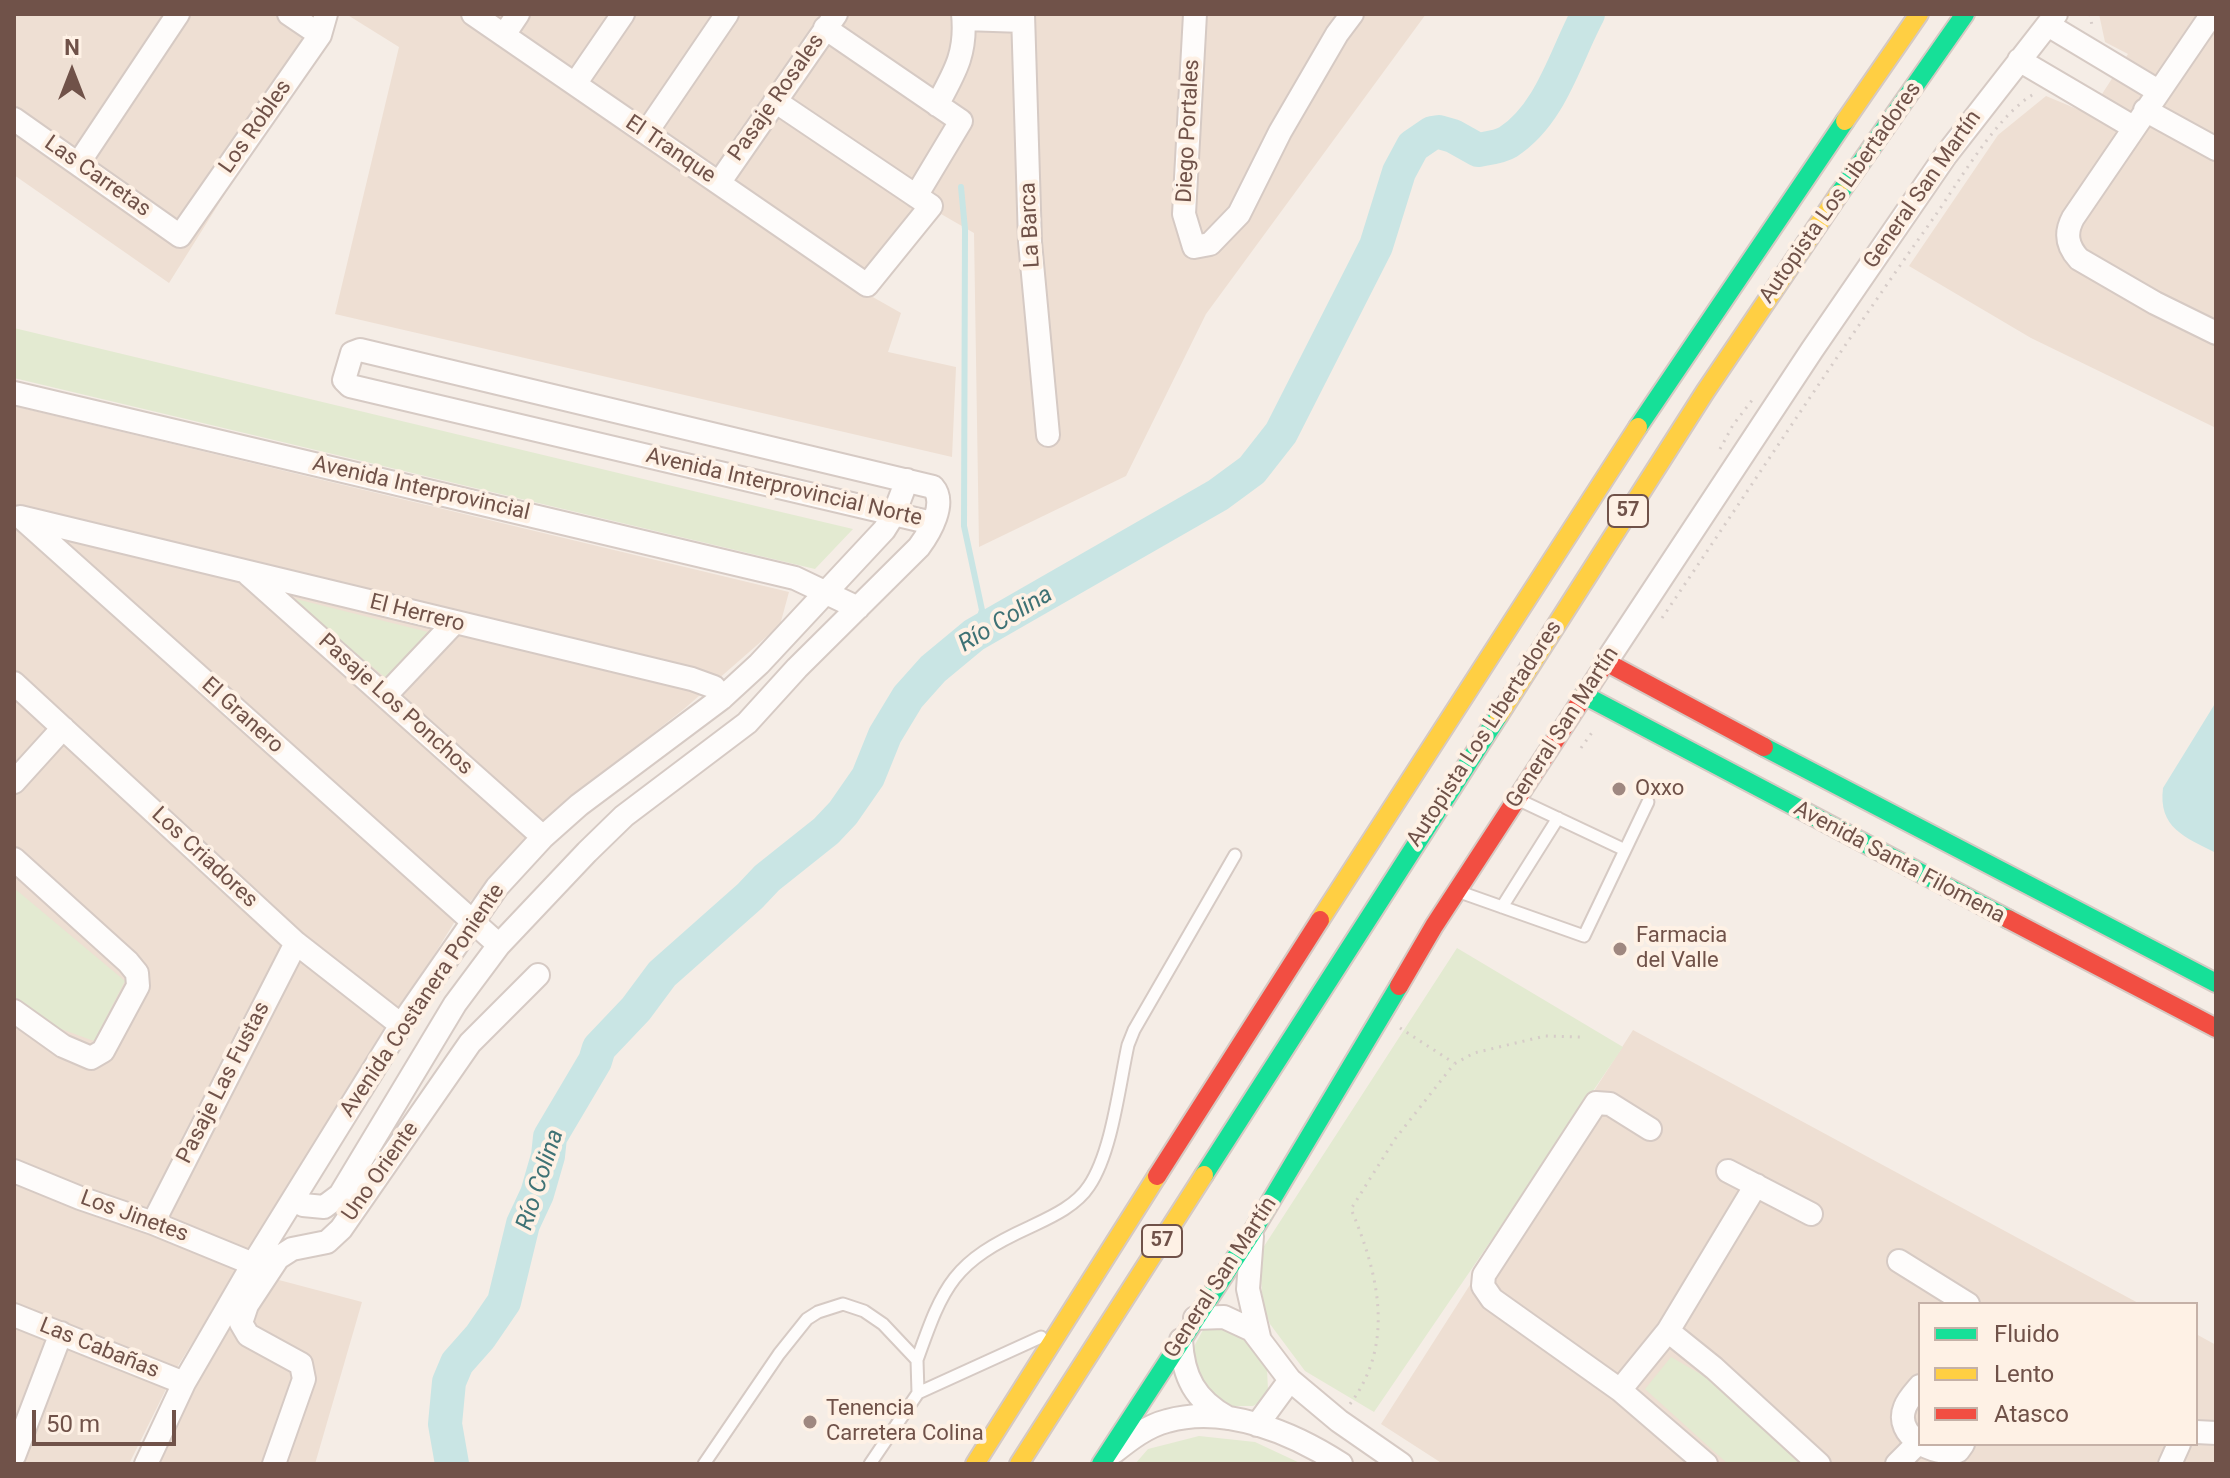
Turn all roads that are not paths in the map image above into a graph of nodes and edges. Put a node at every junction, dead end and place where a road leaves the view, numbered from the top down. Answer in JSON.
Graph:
{"nodes":[{"id":1,"x":178,"y":14,"type":"edge"},
{"id":2,"x":289,"y":14,"type":"edge"},
{"id":3,"x":473,"y":14,"type":"edge"},
{"id":4,"x":518,"y":14,"type":"edge"},
{"id":5,"x":623,"y":14,"type":"edge"},
{"id":6,"x":727,"y":14,"type":"edge"},
{"id":7,"x":1195,"y":14,"type":"edge"},
{"id":8,"x":1352,"y":14,"type":"edge"},
{"id":9,"x":1919,"y":14,"type":"edge"},
{"id":10,"x":1965,"y":14,"type":"edge"},
{"id":11,"x":2212,"y":14,"type":"edge"},
{"id":12,"x":963,"y":17,"type":"edge"},
{"id":13,"x":1023,"y":18,"type":"edge"},
{"id":14,"x":2052,"y":19,"type":"edge"},
{"id":15,"x":830,"y":21,"type":"edge"},
{"id":16,"x":323,"y":25,"type":"edge"},
{"id":17,"x":504,"y":35,"type":"junction"},
{"id":18,"x":2019,"y":60,"type":"junction"},
{"id":19,"x":575,"y":84,"type":"junction"},
{"id":20,"x":2158,"y":91,"type":"junction"},
{"id":21,"x":775,"y":101,"type":"junction"},
{"id":22,"x":937,"y":105,"type":"junction"},
{"id":23,"x":2139,"y":118,"type":"junction"},
{"id":24,"x":14,"y":119,"type":"edge"},
{"id":25,"x":646,"y":133,"type":"junction"},
{"id":26,"x":2216,"y":149,"type":"edge"},
{"id":27,"x":78,"y":164,"type":"junction"},
{"id":28,"x":719,"y":183,"type":"junction"},
{"id":29,"x":923,"y":201,"type":"junction"},
{"id":30,"x":180,"y":236,"type":"joint"},
{"id":31,"x":2216,"y":333,"type":"edge"},
{"id":32,"x":14,"y":393,"type":"edge"},
{"id":33,"x":1048,"y":435,"type":"dead end"},
{"id":34,"x":907,"y":480,"type":"junction"},
{"id":35,"x":17,"y":514,"type":"edge"},
{"id":36,"x":894,"y":514,"type":"junction"},
{"id":37,"x":932,"y":523,"type":"junction"},
{"id":38,"x":106,"y":538,"type":"junction"},
{"id":39,"x":246,"y":572,"type":"junction"},
{"id":40,"x":84,"y":574,"type":"junction"},
{"id":41,"x":827,"y":592,"type":"junction"},
{"id":42,"x":858,"y":608,"type":"junction"},
{"id":43,"x":454,"y":623,"type":"junction"},
{"id":44,"x":1606,"y":662,"type":"junction"},
{"id":45,"x":14,"y":683,"type":"edge"},
{"id":46,"x":1584,"y":695,"type":"junction"},
{"id":47,"x":385,"y":696,"type":"junction"},
{"id":48,"x":722,"y":698,"type":"junction"},
{"id":49,"x":63,"y":728,"type":"junction"},
{"id":50,"x":14,"y":782,"type":"edge"},
{"id":51,"x":1517,"y":799,"type":"junction"},
{"id":52,"x":1648,"y":802,"type":"dead end"},
{"id":53,"x":1558,"y":818,"type":"junction"},
{"id":54,"x":543,"y":837,"type":"junction"},
{"id":55,"x":1625,"y":850,"type":"junction"},
{"id":56,"x":1235,"y":855,"type":"dead end"},
{"id":57,"x":14,"y":859,"type":"edge"},
{"id":58,"x":1457,"y":891,"type":"junction"},
{"id":59,"x":1502,"y":907,"type":"junction"},
{"id":60,"x":471,"y":921,"type":"junction"},
{"id":61,"x":296,"y":943,"type":"junction"},
{"id":62,"x":499,"y":945,"type":"junction"},
{"id":63,"x":538,"y":975,"type":"dead end"},
{"id":64,"x":2216,"y":983,"type":"edge"},
{"id":65,"x":14,"y":1011,"type":"edge"},
{"id":66,"x":401,"y":1025,"type":"junction"},
{"id":67,"x":2216,"y":1028,"type":"edge"},
{"id":68,"x":1650,"y":1129,"type":"dead end"},
{"id":69,"x":14,"y":1171,"type":"edge"},
{"id":70,"x":1728,"y":1171,"type":"dead end"},
{"id":71,"x":1756,"y":1185,"type":"junction"},
{"id":72,"x":294,"y":1200,"type":"junction"},
{"id":73,"x":1811,"y":1214,"type":"dead end"},
{"id":74,"x":153,"y":1223,"type":"junction"},
{"id":75,"x":1253,"y":1231,"type":"junction"},
{"id":76,"x":1899,"y":1261,"type":"dead end"},
{"id":77,"x":253,"y":1264,"type":"junction"},
{"id":78,"x":1965,"y":1302,"type":"edge"},
{"id":79,"x":14,"y":1315,"type":"edge"},
{"id":80,"x":1067,"y":1318,"type":"junction"},
{"id":81,"x":1195,"y":1318,"type":"junction"},
{"id":82,"x":1668,"y":1331,"type":"junction"},
{"id":83,"x":61,"y":1333,"type":"junction"},
{"id":84,"x":1259,"y":1337,"type":"junction"},
{"id":85,"x":1181,"y":1340,"type":"junction"},
{"id":86,"x":917,"y":1360,"type":"junction"},
{"id":87,"x":1290,"y":1380,"type":"junction"},
{"id":88,"x":184,"y":1383,"type":"junction"},
{"id":89,"x":1918,"y":1389,"type":"edge"},
{"id":90,"x":1620,"y":1390,"type":"junction"},
{"id":91,"x":918,"y":1393,"type":"junction"},
{"id":92,"x":1228,"y":1418,"type":"junction"},
{"id":93,"x":1257,"y":1425,"type":"junction"},
{"id":94,"x":1918,"y":1443,"type":"joint"},
{"id":95,"x":1924,"y":1446,"type":"edge"},
{"id":96,"x":1962,"y":1446,"type":"edge"},
{"id":97,"x":15,"y":1451,"type":"edge"},
{"id":98,"x":1103,"y":1462,"type":"edge"},
{"id":99,"x":146,"y":1464,"type":"edge"},
{"id":100,"x":274,"y":1464,"type":"edge"},
{"id":101,"x":704,"y":1464,"type":"edge"},
{"id":102,"x":870,"y":1464,"type":"edge"},
{"id":103,"x":975,"y":1464,"type":"edge"},
{"id":104,"x":1019,"y":1464,"type":"edge"},
{"id":105,"x":1341,"y":1464,"type":"edge"},
{"id":106,"x":1401,"y":1464,"type":"edge"},
{"id":107,"x":1706,"y":1464,"type":"edge"},
{"id":108,"x":1819,"y":1464,"type":"edge"},
{"id":109,"x":1897,"y":1464,"type":"edge"}],
"edges":[{"from":1,"to":27,"type":"street"},
{"from":2,"to":16,"type":"street"},
{"from":3,"to":17,"type":"street","name":"El Tranque"},
{"from":4,"to":17,"type":"street"},
{"from":5,"to":19,"type":"street"},
{"from":6,"to":25,"type":"street"},
{"from":7,"to":8,"type":"street","name":"Diego Portales"},
{"from":9,"to":80,"type":"main road","name":"Autopista Los Libertadores","number":"57"},
{"from":10,"to":104,"type":"main road","name":"Autopista Los Libertadores","number":"57"},
{"from":11,"to":20,"type":"street"},
{"from":12,"to":13,"type":"street"},
{"from":12,"to":22,"type":"street"},
{"from":13,"to":33,"type":"street","name":"La Barca"},
{"from":14,"to":18,"type":"street","name":"General San Martín"},
{"from":14,"to":20,"type":"street"},
{"from":15,"to":21,"type":"street","name":"Pasaje Rosales"},
{"from":15,"to":22,"type":"street"},
{"from":16,"to":30,"type":"street","name":"Los Robles"},
{"from":17,"to":19,"type":"street","name":"El Tranque"},
{"from":18,"to":23,"type":"street"},
{"from":18,"to":44,"type":"street","name":"General San Martín"},
{"from":19,"to":25,"type":"street","name":"El Tranque"},
{"from":20,"to":23,"type":"street"},
{"from":21,"to":28,"type":"street","name":"Pasaje Rosales"},
{"from":21,"to":29,"type":"street"},
{"from":22,"to":29,"type":"street"},
{"from":23,"to":26,"type":"street"},
{"from":23,"to":31,"type":"street"},
{"from":24,"to":27,"type":"street","name":"Las Carretas"},
{"from":25,"to":28,"type":"street","name":"El Tranque"},
{"from":27,"to":30,"type":"street","name":"Las Carretas"},
{"from":28,"to":29,"type":"street","name":"El Tranque"},
{"from":32,"to":41,"type":"street","name":"Avenida Interprovincial"},
{"from":34,"to":36,"type":"street","name":"Avenida Costanera Poniente"},
{"from":34,"to":36,"type":"street","name":"Avenida Interprovincial Norte"},
{"from":34,"to":37,"type":"street","name":"Avenida Interprovincial Norte"},
{"from":35,"to":38,"type":"street","name":"El Herrero"},
{"from":35,"to":40,"type":"street","name":"El Granero"},
{"from":36,"to":37,"type":"street","name":"Avenida Interprovincial Norte"},
{"from":36,"to":41,"type":"street","name":"Avenida Costanera Poniente"},
{"from":37,"to":42,"type":"street","name":"Avenida Costanera Poniente"},
{"from":38,"to":39,"type":"street","name":"El Herrero"},
{"from":38,"to":40,"type":"street"},
{"from":39,"to":43,"type":"street","name":"El Herrero"},
{"from":39,"to":47,"type":"street","name":"Pasaje Los Ponchos"},
{"from":40,"to":60,"type":"street","name":"El Granero"},
{"from":41,"to":42,"type":"street","name":"Avenida Interprovincial"},
{"from":41,"to":48,"type":"street","name":"Avenida Costanera Poniente"},
{"from":42,"to":62,"type":"street","name":"Avenida Costanera Poniente"},
{"from":43,"to":47,"type":"street"},
{"from":43,"to":48,"type":"street","name":"El Herrero"},
{"from":44,"to":46,"type":"main road","name":"General San Martín"},
{"from":44,"to":64,"type":"main road","name":"Avenida Santa Filomena"},
{"from":45,"to":49,"type":"street","name":"Los Criadores"},
{"from":46,"to":51,"type":"main road","name":"General San Martín"},
{"from":46,"to":67,"type":"main road","name":"Avenida Santa Filomena"},
{"from":47,"to":54,"type":"street","name":"Pasaje Los Ponchos"},
{"from":48,"to":54,"type":"street","name":"Avenida Costanera Poniente"},
{"from":49,"to":50,"type":"street"},
{"from":49,"to":61,"type":"street","name":"Los Criadores"},
{"from":51,"to":53,"type":"lane"},
{"from":51,"to":58,"type":"main road","name":"General San Martín"},
{"from":52,"to":55,"type":"lane"},
{"from":53,"to":55,"type":"lane"},
{"from":53,"to":59,"type":"lane"},
{"from":54,"to":60,"type":"street","name":"Avenida Costanera Poniente"},
{"from":55,"to":59,"type":"lane"},
{"from":56,"to":86,"type":"lane"},
{"from":57,"to":65,"type":"street"},
{"from":58,"to":59,"type":"lane"},
{"from":58,"to":75,"type":"main road","name":"General San Martín"},
{"from":60,"to":62,"type":"street","name":"El Granero"},
{"from":60,"to":66,"type":"street","name":"Avenida Costanera Poniente"},
{"from":61,"to":66,"type":"street","name":"Los Criadores"},
{"from":61,"to":74,"type":"street","name":"Pasaje Las Fustas"},
{"from":62,"to":72,"type":"street","name":"Avenida Costanera Poniente"},
{"from":63,"to":100,"type":"street","name":"Uno Oriente"},
{"from":66,"to":72,"type":"street","name":"Avenida Costanera Poniente"},
{"from":68,"to":90,"type":"street"},
{"from":69,"to":74,"type":"street","name":"Los Jinetes"},
{"from":70,"to":71,"type":"street"},
{"from":71,"to":73,"type":"street"},
{"from":71,"to":82,"type":"street"},
{"from":72,"to":77,"type":"street","name":"Avenida Costanera Poniente"},
{"from":74,"to":77,"type":"street","name":"Los Jinetes"},
{"from":75,"to":81,"type":"main road","name":"General San Martín"},
{"from":75,"to":84,"type":"street"},
{"from":76,"to":78,"type":"street"},
{"from":77,"to":88,"type":"street","name":"Avenida Costanera Poniente"},
{"from":79,"to":83,"type":"street","name":"Las Cabañas"},
{"from":80,"to":91,"type":"lane"},
{"from":80,"to":103,"type":"main road","name":"Autopista Los Libertadores","number":"57"},
{"from":81,"to":84,"type":"street"},
{"from":81,"to":85,"type":"main road","name":"General San Martín"},
{"from":82,"to":90,"type":"street"},
{"from":82,"to":108,"type":"street"},
{"from":83,"to":88,"type":"street","name":"Las Cabañas"},
{"from":83,"to":97,"type":"street"},
{"from":84,"to":87,"type":"street"},
{"from":85,"to":92,"type":"street"},
{"from":85,"to":98,"type":"main road","name":"General San Martín"},
{"from":86,"to":91,"type":"lane"},
{"from":86,"to":101,"type":"lane"},
{"from":87,"to":93,"type":"street"},
{"from":87,"to":106,"type":"street"},
{"from":88,"to":99,"type":"street","name":"Avenida Costanera Poniente"},
{"from":89,"to":94,"type":"street"},
{"from":90,"to":107,"type":"street"},
{"from":91,"to":102,"type":"lane"},
{"from":92,"to":93,"type":"street"},
{"from":92,"to":98,"type":"street"},
{"from":93,"to":105,"type":"street"},
{"from":94,"to":109,"type":"street"},
{"from":95,"to":96,"type":"street"}]}
